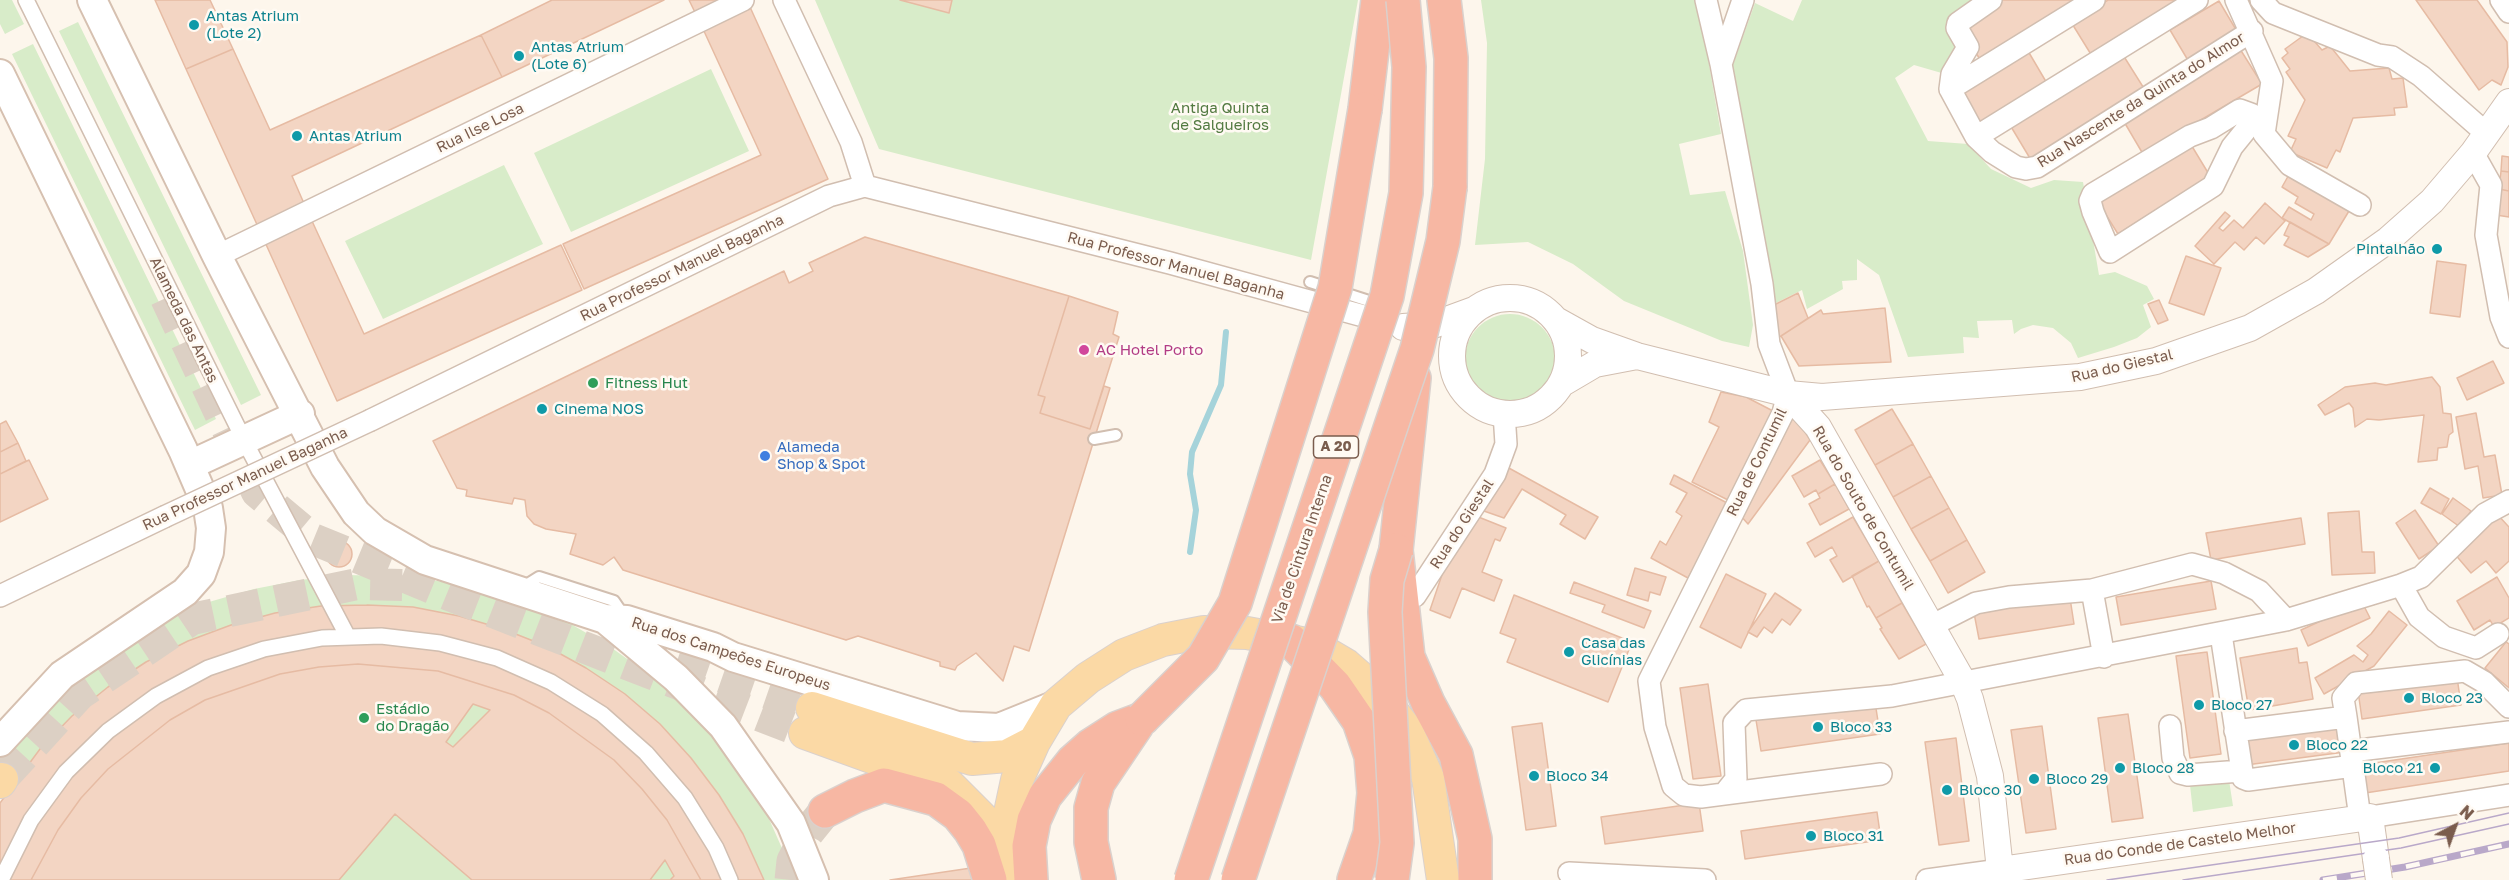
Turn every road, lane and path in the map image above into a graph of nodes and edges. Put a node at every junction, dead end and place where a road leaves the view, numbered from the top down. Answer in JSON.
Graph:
{"nodes":[{"id":1,"x":26,"y":0,"type":"edge"},
{"id":2,"x":92,"y":0,"type":"edge"},
{"id":3,"x":743,"y":0,"type":"edge"},
{"id":4,"x":784,"y":0,"type":"edge"},
{"id":5,"x":1378,"y":0,"type":"edge"},
{"id":6,"x":1402,"y":0,"type":"edge"},
{"id":7,"x":1444,"y":0,"type":"edge"},
{"id":8,"x":1706,"y":0,"type":"edge"},
{"id":9,"x":1743,"y":0,"type":"edge"},
{"id":10,"x":1991,"y":0,"type":"edge"},
{"id":11,"x":2094,"y":0,"type":"edge"},
{"id":12,"x":2197,"y":0,"type":"edge"},
{"id":13,"x":2236,"y":0,"type":"edge"},
{"id":14,"x":2261,"y":0,"type":"edge"},
{"id":15,"x":2501,"y":0,"type":"edge"},
{"id":16,"x":2509,"y":12,"type":"edge"},
{"id":17,"x":2252,"y":31,"type":"junction"},
{"id":18,"x":1721,"y":64,"type":"junction"},
{"id":19,"x":0,"y":74,"type":"edge"},
{"id":20,"x":1950,"y":90,"type":"junction"},
{"id":21,"x":2509,"y":102,"type":"edge"},
{"id":22,"x":2259,"y":121,"type":"junction"},
{"id":23,"x":1977,"y":137,"type":"junction"},
{"id":24,"x":2480,"y":143,"type":"junction"},
{"id":25,"x":865,"y":186,"type":"junction"},
{"id":26,"x":2360,"y":205,"type":"dead end"},
{"id":27,"x":217,"y":256,"type":"junction"},
{"id":28,"x":1310,"y":282,"type":"dead end"},
{"id":29,"x":1474,"y":310,"type":"junction"},
{"id":30,"x":1556,"y":320,"type":"junction"},
{"id":31,"x":1405,"y":334,"type":"junction"},
{"id":32,"x":2509,"y":337,"type":"edge"},
{"id":33,"x":1637,"y":356,"type":"junction"},
{"id":34,"x":1454,"y":372,"type":"junction"},
{"id":35,"x":1561,"y":384,"type":"junction"},
{"id":36,"x":1788,"y":394,"type":"junction"},
{"id":37,"x":296,"y":407,"type":"junction"},
{"id":38,"x":1504,"y":413,"type":"junction"},
{"id":39,"x":240,"y":432,"type":"junction"},
{"id":40,"x":1116,"y":435,"type":"dead end"},
{"id":41,"x":1094,"y":439,"type":"dead end"},
{"id":42,"x":187,"y":457,"type":"junction"},
{"id":43,"x":2509,"y":501,"type":"edge"},
{"id":44,"x":1396,"y":550,"type":"junction"},
{"id":45,"x":2401,"y":585,"type":"junction"},
{"id":46,"x":2092,"y":590,"type":"junction"},
{"id":47,"x":0,"y":596,"type":"edge"},
{"id":48,"x":1415,"y":596,"type":"dead end"},
{"id":49,"x":616,"y":620,"type":"junction"},
{"id":50,"x":2286,"y":620,"type":"junction"},
{"id":51,"x":1931,"y":626,"type":"junction"},
{"id":52,"x":2221,"y":634,"type":"junction"},
{"id":53,"x":2498,"y":634,"type":"dead end"},
{"id":54,"x":348,"y":637,"type":"junction"},
{"id":55,"x":1291,"y":641,"type":"junction"},
{"id":56,"x":2104,"y":657,"type":"junction"},
{"id":57,"x":1963,"y":682,"type":"junction"},
{"id":58,"x":1056,"y":705,"type":"junction"},
{"id":59,"x":2509,"y":707,"type":"edge"},
{"id":60,"x":2346,"y":717,"type":"junction"},
{"id":61,"x":1142,"y":719,"type":"junction"},
{"id":62,"x":2170,"y":726,"type":"dead end"},
{"id":63,"x":2235,"y":731,"type":"junction"},
{"id":64,"x":2509,"y":732,"type":"edge"},
{"id":65,"x":0,"y":742,"type":"edge"},
{"id":66,"x":1034,"y":742,"type":"junction"},
{"id":67,"x":2352,"y":758,"type":"junction"},
{"id":68,"x":2241,"y":771,"type":"junction"},
{"id":69,"x":1881,"y":774,"type":"dead end"},
{"id":70,"x":940,"y":780,"type":"junction"},
{"id":71,"x":884,"y":785,"type":"junction"},
{"id":72,"x":1724,"y":794,"type":"junction"},
{"id":73,"x":2509,"y":795,"type":"edge"},
{"id":74,"x":825,"y":811,"type":"tunnel mouth"},
{"id":75,"x":2365,"y":818,"type":"junction"},
{"id":76,"x":1437,"y":849,"type":"junction"},
{"id":77,"x":2000,"y":870,"type":"junction"},
{"id":78,"x":2377,"y":870,"type":"edge"},
{"id":79,"x":1569,"y":873,"type":"dead end"},
{"id":80,"x":1010,"y":876,"type":"edge"},
{"id":81,"x":1,"y":880,"type":"edge"},
{"id":82,"x":730,"y":880,"type":"edge"},
{"id":83,"x":813,"y":880,"type":"edge"},
{"id":84,"x":1099,"y":880,"type":"edge"},
{"id":85,"x":1191,"y":880,"type":"edge"},
{"id":86,"x":1239,"y":880,"type":"edge"},
{"id":87,"x":1354,"y":880,"type":"edge"},
{"id":88,"x":1392,"y":880,"type":"edge"},
{"id":89,"x":1426,"y":880,"type":"edge"},
{"id":90,"x":1443,"y":880,"type":"edge"},
{"id":91,"x":1475,"y":880,"type":"edge"},
{"id":92,"x":1705,"y":880,"type":"edge"},
{"id":93,"x":1927,"y":880,"type":"edge"}],
"edges":[{"from":1,"to":39,"type":"street","name":"Alameda das Antas"},
{"from":2,"to":27,"type":"main road"},
{"from":3,"to":27,"type":"street","name":"Rua Ilse Losa"},
{"from":4,"to":25,"type":"street"},
{"from":5,"to":61,"type":"highway","bridge":true},
{"from":6,"to":85,"type":"highway","name":"Via de Cintura Interna","number":"A 20","bridge":true},
{"from":7,"to":31,"type":"highway","number":"A 20","bridge":true},
{"from":8,"to":18,"type":"street"},
{"from":9,"to":18,"type":"street","name":"Rua de Contumil"},
{"from":10,"to":20,"type":"street"},
{"from":11,"to":20,"type":"street"},
{"from":12,"to":23,"type":"street"},
{"from":13,"to":17,"type":"street"},
{"from":14,"to":24,"type":"street"},
{"from":15,"to":16,"type":"street"},
{"from":17,"to":22,"type":"street"},
{"from":17,"to":23,"type":"street","name":"Rua Nascente da Quinta do Almor"},
{"from":18,"to":36,"type":"street","name":"Rua de Contumil"},
{"from":19,"to":42,"type":"main road"},
{"from":20,"to":23,"type":"street","name":"Rua Nascente da Quinta do Almor"},
{"from":21,"to":24,"type":"street","name":"Rua do Giestal"},
{"from":22,"to":22,"type":"street"},
{"from":22,"to":26,"type":"street"},
{"from":24,"to":32,"type":"street"},
{"from":24,"to":36,"type":"street","name":"Rua do Giestal"},
{"from":25,"to":31,"type":"street","name":"Rua Professor Manuel Baganha"},
{"from":25,"to":47,"type":"street","name":"Rua Professor Manuel Baganha","bridge":true},
{"from":27,"to":37,"type":"main road"},
{"from":28,"to":31,"type":"lane"},
{"from":29,"to":30,"type":"street"},
{"from":29,"to":31,"type":"street","name":"Rua Professor Manuel Baganha"},
{"from":29,"to":34,"type":"street"},
{"from":30,"to":33,"type":"street","name":"Rua do Giestal"},
{"from":30,"to":35,"type":"street"},
{"from":31,"to":34,"type":"street","name":"Rua Professor Manuel Baganha"},
{"from":31,"to":44,"type":"highway","bridge":true},
{"from":31,"to":86,"type":"highway","number":"A 20","bridge":true},
{"from":33,"to":35,"type":"street","name":"Rua do Giestal"},
{"from":33,"to":36,"type":"street","name":"Rua do Giestal"},
{"from":34,"to":38,"type":"street"},
{"from":35,"to":38,"type":"street"},
{"from":36,"to":51,"type":"street","name":"Rua do Souto de Contumil"},
{"from":36,"to":72,"type":"street","name":"Rua de Contumil"},
{"from":37,"to":39,"type":"main road"},
{"from":37,"to":49,"type":"main road","name":"Rua dos Campeões Europeus"},
{"from":38,"to":48,"type":"street","name":"Rua do Giestal"},
{"from":39,"to":42,"type":"main road"},
{"from":39,"to":54,"type":"street","name":"Alameda das Antas"},
{"from":40,"to":41,"type":"lane"},
{"from":42,"to":65,"type":"main road"},
{"from":43,"to":45,"type":"street"},
{"from":44,"to":88,"type":"highway","bridge":true},
{"from":44,"to":91,"type":"highway"},
{"from":45,"to":50,"type":"street"},
{"from":45,"to":53,"type":"street"},
{"from":46,"to":50,"type":"street"},
{"from":46,"to":51,"type":"street"},
{"from":46,"to":56,"type":"street"},
{"from":49,"to":58,"type":"main road","name":"Rua dos Campeões Europeus"},
{"from":49,"to":83,"type":"main road"},
{"from":50,"to":52,"type":"street"},
{"from":51,"to":57,"type":"street","name":"Rua do Souto de Contumil"},
{"from":52,"to":56,"type":"street"},
{"from":52,"to":63,"type":"street"},
{"from":54,"to":81,"type":"street"},
{"from":54,"to":82,"type":"street"},
{"from":55,"to":58,"type":"main road"},
{"from":55,"to":76,"type":"main road"},
{"from":55,"to":87,"type":"highway"},
{"from":56,"to":57,"type":"street"},
{"from":57,"to":72,"type":"street"},
{"from":57,"to":77,"type":"street"},
{"from":58,"to":66,"type":"main road"},
{"from":59,"to":60,"type":"street"},
{"from":60,"to":63,"type":"street"},
{"from":60,"to":67,"type":"street"},
{"from":61,"to":80,"type":"highway"},
{"from":61,"to":84,"type":"highway"},
{"from":62,"to":68,"type":"street"},
{"from":63,"to":68,"type":"street"},
{"from":64,"to":67,"type":"street"},
{"from":66,"to":70,"type":"main road"},
{"from":66,"to":80,"type":"main road"},
{"from":67,"to":68,"type":"street"},
{"from":67,"to":75,"type":"street"},
{"from":69,"to":72,"type":"street","name":"Rua de Contumil"},
{"from":70,"to":71,"type":"main road"},
{"from":70,"to":80,"type":"main road"},
{"from":71,"to":74,"type":"highway"},
{"from":71,"to":80,"type":"highway"},
{"from":73,"to":75,"type":"street","name":"Rua do Conde de Castelo Melhor"},
{"from":75,"to":77,"type":"street","name":"Rua do Conde de Castelo Melhor"},
{"from":75,"to":78,"type":"street"},
{"from":76,"to":89,"type":"main road"},
{"from":76,"to":90,"type":"main road"},
{"from":77,"to":93,"type":"street","name":"Rua do Conde de Castelo Melhor"},
{"from":79,"to":92,"type":"street"}]}
